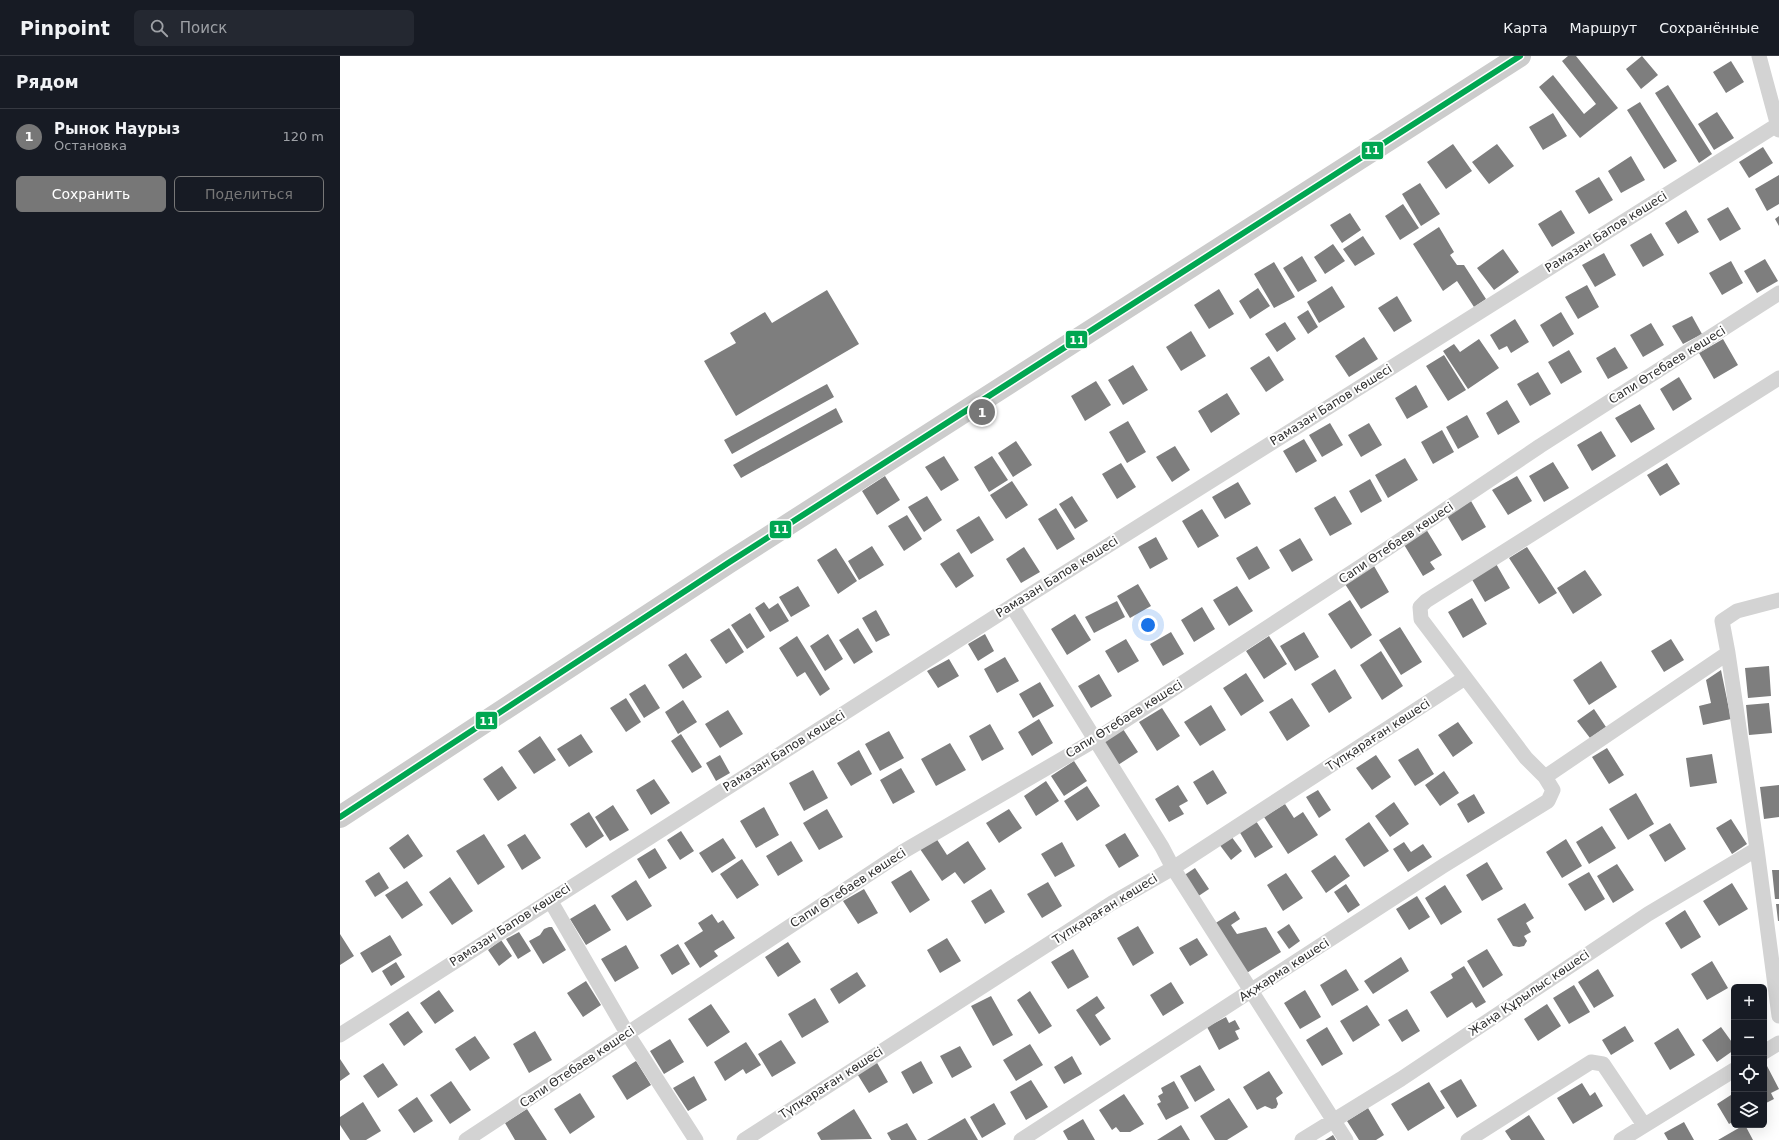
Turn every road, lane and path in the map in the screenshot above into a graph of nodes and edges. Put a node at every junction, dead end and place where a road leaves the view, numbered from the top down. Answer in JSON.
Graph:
{"nodes":[{"id":1,"x":1520,"y":56,"type":"edge"},
{"id":2,"x":1759,"y":56,"type":"edge"},
{"id":3,"x":1778,"y":127,"type":"edge"},
{"id":4,"x":1779,"y":294,"type":"edge"},
{"id":5,"x":1779,"y":378,"type":"edge"},
{"id":6,"x":1779,"y":600,"type":"edge"},
{"id":7,"x":1012,"y":606,"type":"junction"},
{"id":8,"x":1728,"y":653,"type":"junction"},
{"id":9,"x":1465,"y":678,"type":"junction"},
{"id":10,"x":1094,"y":740,"type":"junction"},
{"id":11,"x":1545,"y":777,"type":"junction"},
{"id":12,"x":340,"y":818,"type":"edge"},
{"id":13,"x":1757,"y":849,"type":"junction"},
{"id":14,"x":1173,"y":868,"type":"junction"},
{"id":15,"x":550,"y":900,"type":"junction"},
{"id":16,"x":1252,"y":991,"type":"junction"},
{"id":17,"x":1779,"y":1016,"type":"edge"},
{"id":18,"x":627,"y":1033,"type":"junction"},
{"id":19,"x":340,"y":1035,"type":"edge"},
{"id":20,"x":1779,"y":1043,"type":"edge"},
{"id":21,"x":1767,"y":1050,"type":"edge"},
{"id":22,"x":1731,"y":1072,"type":"edge"},
{"id":23,"x":1333,"y":1120,"type":"junction"},
{"id":24,"x":1641,"y":1132,"type":"edge"},
{"id":25,"x":466,"y":1140,"type":"edge"},
{"id":26,"x":696,"y":1140,"type":"edge"},
{"id":27,"x":744,"y":1140,"type":"edge"},
{"id":28,"x":1021,"y":1140,"type":"edge"},
{"id":29,"x":1302,"y":1140,"type":"edge"},
{"id":30,"x":1346,"y":1140,"type":"edge"},
{"id":31,"x":1468,"y":1140,"type":"edge"},
{"id":32,"x":1621,"y":1140,"type":"edge"}],
"edges":[{"from":1,"to":12,"type":"main road"},
{"from":2,"to":3,"type":"street"},
{"from":3,"to":7,"type":"street","name":"Рамазан Бапов көшесі"},
{"from":4,"to":10,"type":"street","name":"Сапи Өтебаев көшесі"},
{"from":5,"to":9,"type":"street"},
{"from":6,"to":8,"type":"street"},
{"from":7,"to":10,"type":"street"},
{"from":7,"to":15,"type":"street","name":"Рамазан Бапов көшесі"},
{"from":8,"to":11,"type":"street"},
{"from":8,"to":13,"type":"street"},
{"from":9,"to":11,"type":"street"},
{"from":9,"to":14,"type":"street","name":"Түпқараған көшесі"},
{"from":10,"to":14,"type":"street"},
{"from":10,"to":18,"type":"street","name":"Сапи Өтебаев көшесі"},
{"from":11,"to":16,"type":"street","name":"Ақжарма көшесі"},
{"from":13,"to":17,"type":"street"},
{"from":13,"to":23,"type":"street","name":"Жаңа Құрылыс көшесі"},
{"from":14,"to":16,"type":"street"},
{"from":14,"to":27,"type":"street","name":"Түпқараған көшесі"},
{"from":15,"to":18,"type":"street"},
{"from":15,"to":19,"type":"street","name":"Рамазан Бапов көшесі"},
{"from":16,"to":23,"type":"street"},
{"from":16,"to":28,"type":"street","name":"Ақжарма көшесі"},
{"from":18,"to":25,"type":"street","name":"Сапи Өтебаев көшесі"},
{"from":18,"to":26,"type":"street"},
{"from":20,"to":21,"type":"street"},
{"from":22,"to":24,"type":"street"},
{"from":23,"to":29,"type":"street","name":"Жаңа Құрылыс көшесі"},
{"from":23,"to":30,"type":"street"},
{"from":24,"to":31,"type":"street"},
{"from":24,"to":32,"type":"street"}]}
